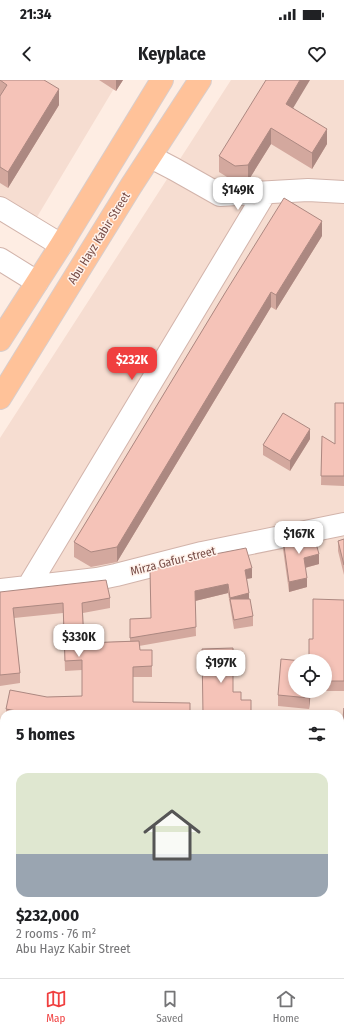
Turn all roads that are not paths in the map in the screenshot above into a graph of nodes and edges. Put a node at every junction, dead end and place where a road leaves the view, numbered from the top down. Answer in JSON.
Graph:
{"nodes":[{"id":1,"x":162,"y":80,"type":"edge"},
{"id":2,"x":200,"y":80,"type":"edge"},
{"id":3,"x":151,"y":157,"type":"junction"},
{"id":4,"x":344,"y":192,"type":"edge"},
{"id":5,"x":264,"y":193,"type":"junction"},
{"id":6,"x":0,"y":208,"type":"edge"},
{"id":7,"x":61,"y":245,"type":"junction"},
{"id":8,"x":0,"y":259,"type":"edge"},
{"id":9,"x":37,"y":282,"type":"junction"},
{"id":10,"x":0,"y":340,"type":"edge"},
{"id":11,"x":0,"y":398,"type":"edge"},
{"id":12,"x":344,"y":524,"type":"edge"},
{"id":13,"x":28,"y":587,"type":"junction"},
{"id":14,"x":0,"y":590,"type":"edge"}],
"edges":[{"from":1,"to":7,"type":"main road"},
{"from":2,"to":3,"type":"main road","name":"Abu Hayz Kabir Street"},
{"from":3,"to":5,"type":"street"},
{"from":3,"to":11,"type":"main road","name":"Abu Hayz Kabir Street"},
{"from":4,"to":5,"type":"street"},
{"from":5,"to":13,"type":"street"},
{"from":6,"to":7,"type":"street"},
{"from":7,"to":9,"type":"main road"},
{"from":8,"to":9,"type":"street"},
{"from":9,"to":10,"type":"main road"},
{"from":12,"to":13,"type":"street","name":"Mirza Gafur street"},
{"from":13,"to":14,"type":"street","name":"Mirza Gafur street"}]}
